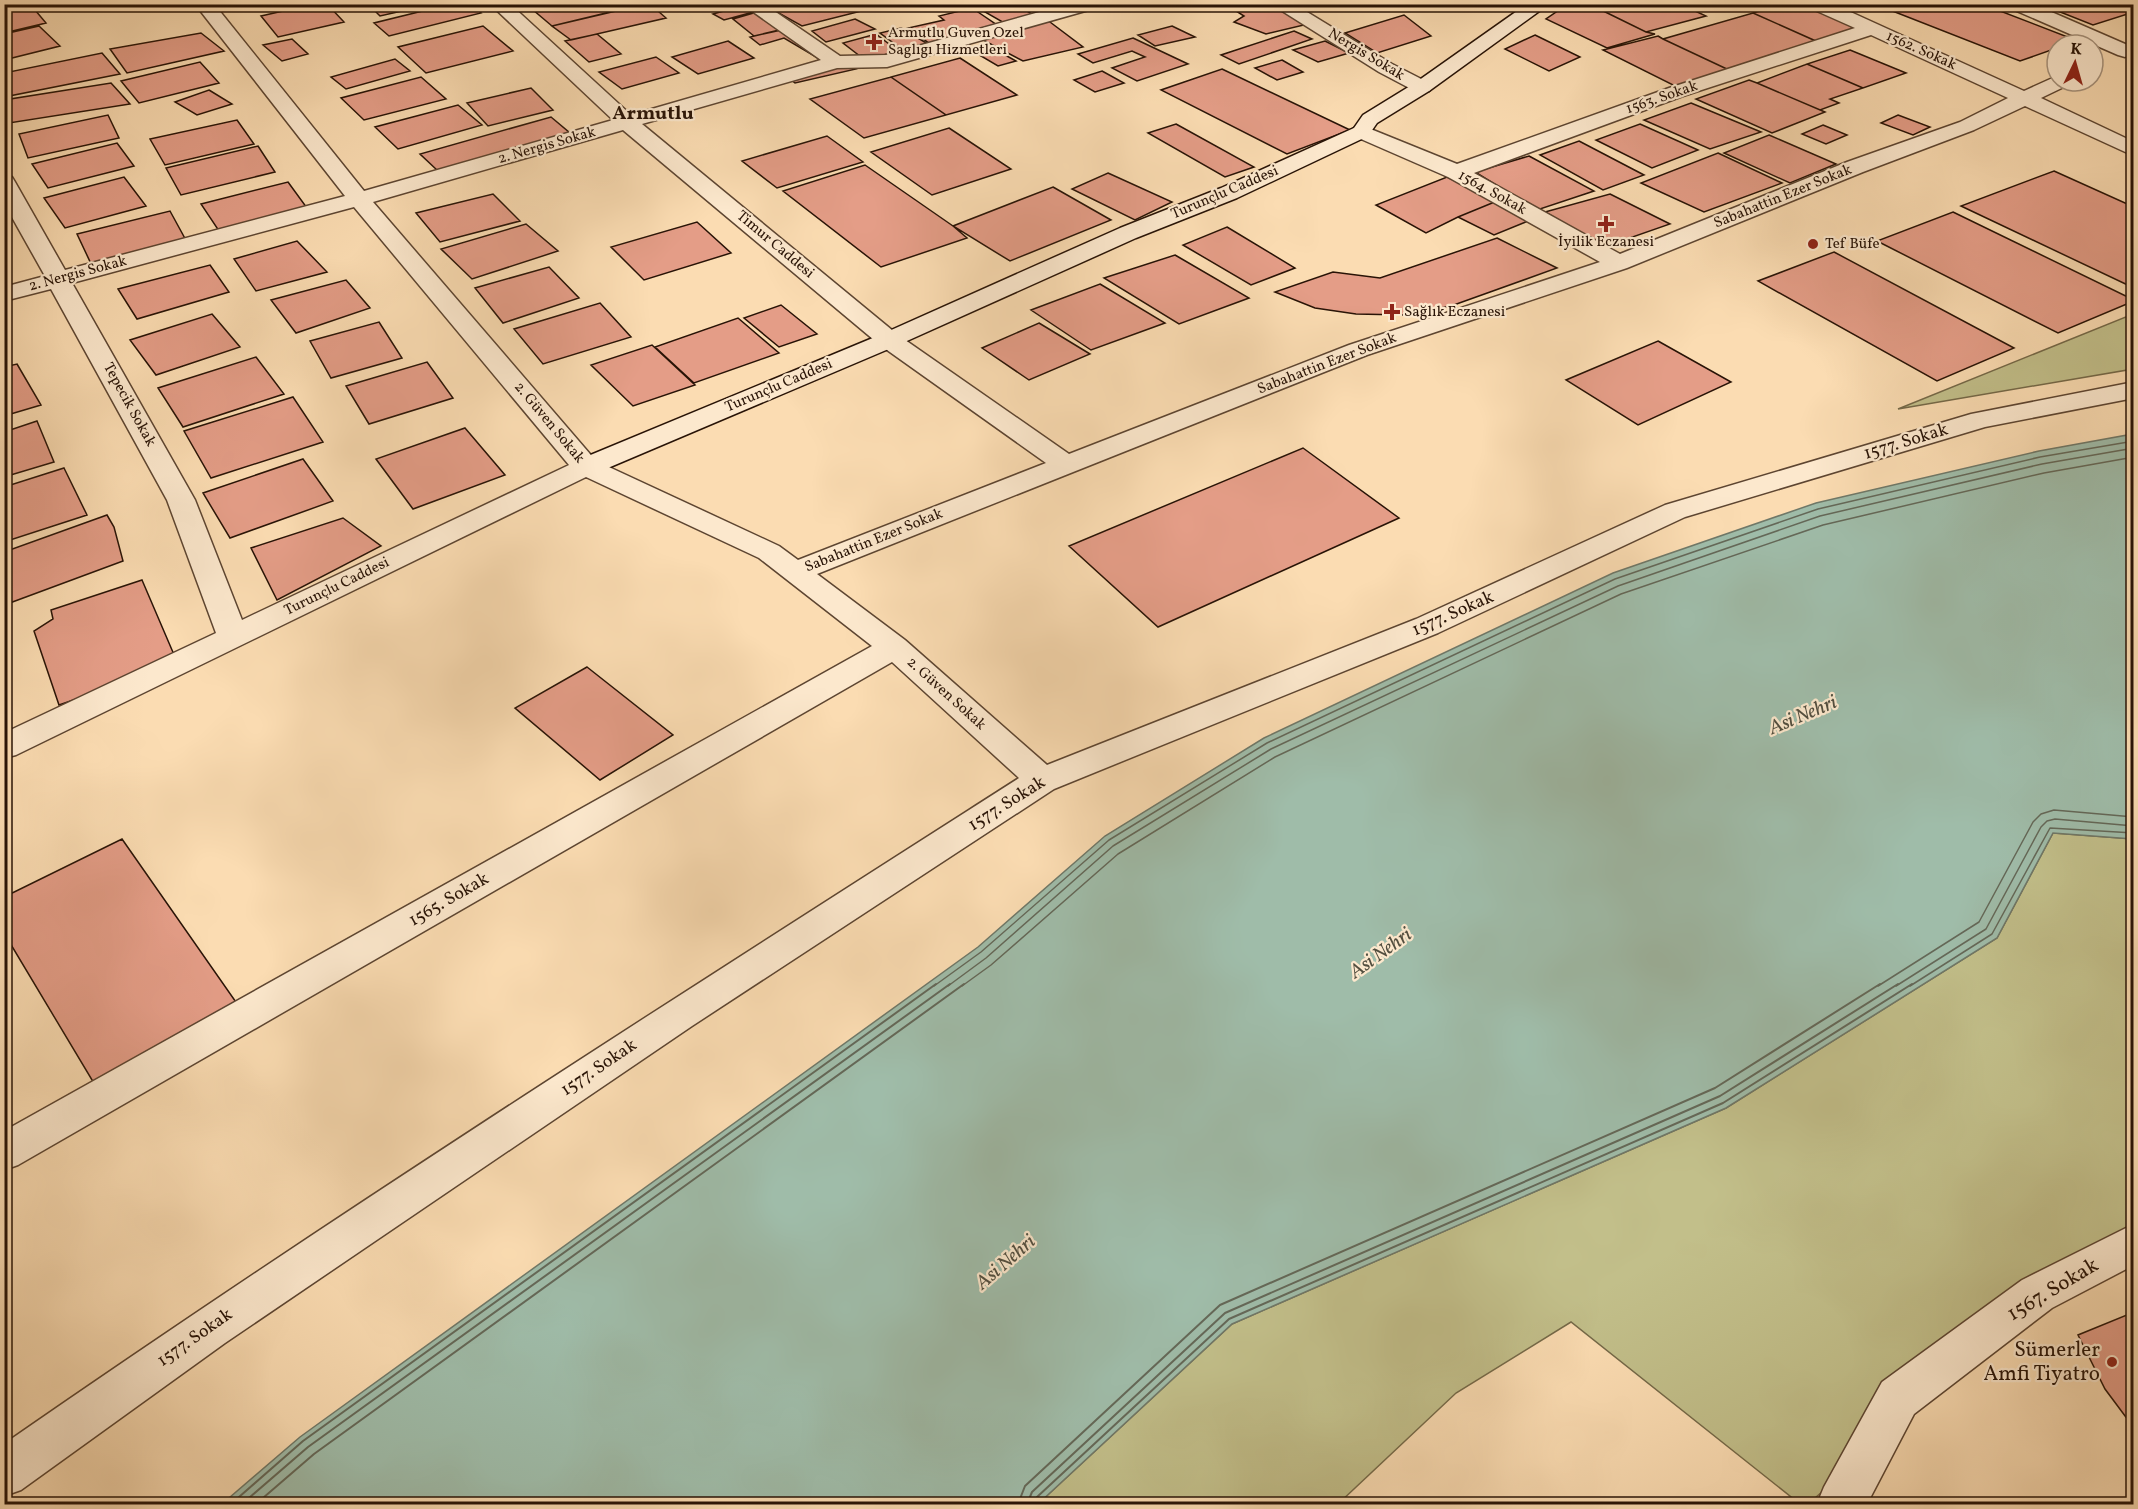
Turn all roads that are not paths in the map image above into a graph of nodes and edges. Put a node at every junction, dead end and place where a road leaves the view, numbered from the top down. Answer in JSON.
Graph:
{"nodes":[{"id":1,"x":204,"y":4,"type":"edge"},
{"id":2,"x":499,"y":4,"type":"edge"},
{"id":3,"x":1090,"y":4,"type":"edge"},
{"id":4,"x":1280,"y":4,"type":"edge"},
{"id":5,"x":1540,"y":4,"type":"edge"},
{"id":6,"x":1816,"y":4,"type":"edge"},
{"id":7,"x":2016,"y":4,"type":"edge"},
{"id":8,"x":755,"y":5,"type":"edge"},
{"id":9,"x":1870,"y":29,"type":"junction"},
{"id":10,"x":2129,"y":49,"type":"edge"},
{"id":11,"x":2105,"y":61,"type":"edge"},
{"id":12,"x":836,"y":62,"type":"junction"},
{"id":13,"x":1422,"y":87,"type":"junction"},
{"id":14,"x":2045,"y":89,"type":"edge"},
{"id":15,"x":2025,"y":98,"type":"junction"},
{"id":16,"x":628,"y":123,"type":"junction"},
{"id":17,"x":1361,"y":132,"type":"junction"},
{"id":18,"x":2133,"y":150,"type":"edge"},
{"id":19,"x":1456,"y":172,"type":"junction"},
{"id":20,"x":4,"y":182,"type":"edge"},
{"id":21,"x":359,"y":199,"type":"junction"},
{"id":22,"x":1619,"y":263,"type":"junction"},
{"id":23,"x":59,"y":279,"type":"junction"},
{"id":24,"x":4,"y":294,"type":"edge"},
{"id":25,"x":889,"y":340,"type":"junction"},
{"id":26,"x":2133,"y":390,"type":"edge"},
{"id":27,"x":1067,"y":465,"type":"junction"},
{"id":28,"x":586,"y":467,"type":"junction"},
{"id":29,"x":795,"y":572,"type":"junction"},
{"id":30,"x":233,"y":638,"type":"junction"},
{"id":31,"x":894,"y":647,"type":"junction"},
{"id":32,"x":4,"y":747,"type":"edge"},
{"id":33,"x":1042,"y":780,"type":"junction"},
{"id":34,"x":4,"y":1152,"type":"edge"},
{"id":35,"x":2133,"y":1243,"type":"edge"},
{"id":36,"x":4,"y":1473,"type":"edge"},
{"id":37,"x":1841,"y":1504,"type":"edge"}],
"edges":[{"from":1,"to":21,"type":"street","name":"2. Güven Sokak"},
{"from":2,"to":16,"type":"street","name":"Timur Caddesi"},
{"from":3,"to":12,"type":"street","name":"2. Nergis Sokak"},
{"from":4,"to":13,"type":"street","name":"Nergis Sokak"},
{"from":5,"to":13,"type":"street","name":"Turunçlu Caddesi"},
{"from":6,"to":9,"type":"street","name":"1562. Sokak"},
{"from":7,"to":10,"type":"street"},
{"from":8,"to":12,"type":"street"},
{"from":9,"to":15,"type":"street","name":"1562. Sokak"},
{"from":9,"to":19,"type":"street","name":"1563. Sokak"},
{"from":10,"to":11,"type":"street"},
{"from":12,"to":16,"type":"street","name":"2. Nergis Sokak"},
{"from":13,"to":17,"type":"street","name":"Turunçlu Caddesi"},
{"from":14,"to":15,"type":"street","name":"Sabahattin Ezer Sokak"},
{"from":15,"to":18,"type":"street","name":"1562. Sokak"},
{"from":15,"to":22,"type":"street","name":"Sabahattin Ezer Sokak"},
{"from":16,"to":21,"type":"street","name":"2. Nergis Sokak"},
{"from":16,"to":25,"type":"street","name":"Timur Caddesi"},
{"from":17,"to":19,"type":"street","name":"1564. Sokak"},
{"from":17,"to":25,"type":"street","name":"Turunçlu Caddesi"},
{"from":19,"to":22,"type":"street","name":"1564. Sokak"},
{"from":20,"to":23,"type":"street","name":"Tepecik Sokak"},
{"from":21,"to":23,"type":"street","name":"2. Nergis Sokak"},
{"from":21,"to":28,"type":"street","name":"2. Güven Sokak"},
{"from":22,"to":27,"type":"street","name":"Sabahattin Ezer Sokak"},
{"from":23,"to":24,"type":"street","name":"2. Nergis Sokak"},
{"from":23,"to":30,"type":"street","name":"Tepecik Sokak"},
{"from":25,"to":27,"type":"street","name":"Timur Caddesi"},
{"from":25,"to":28,"type":"street","name":"Turunçlu Caddesi"},
{"from":26,"to":33,"type":"street","name":"1577. Sokak"},
{"from":27,"to":29,"type":"street","name":"Sabahattin Ezer Sokak"},
{"from":28,"to":29,"type":"street","name":"2. Güven Sokak"},
{"from":28,"to":30,"type":"street","name":"Turunçlu Caddesi"},
{"from":29,"to":31,"type":"street","name":"2. Güven Sokak"},
{"from":30,"to":32,"type":"street","name":"Turunçlu Caddesi"},
{"from":31,"to":33,"type":"street","name":"2. Güven Sokak"},
{"from":31,"to":34,"type":"street","name":"1565. Sokak"},
{"from":33,"to":36,"type":"street","name":"1577. Sokak"},
{"from":35,"to":37,"type":"street","name":"1567. Sokak"}]}
